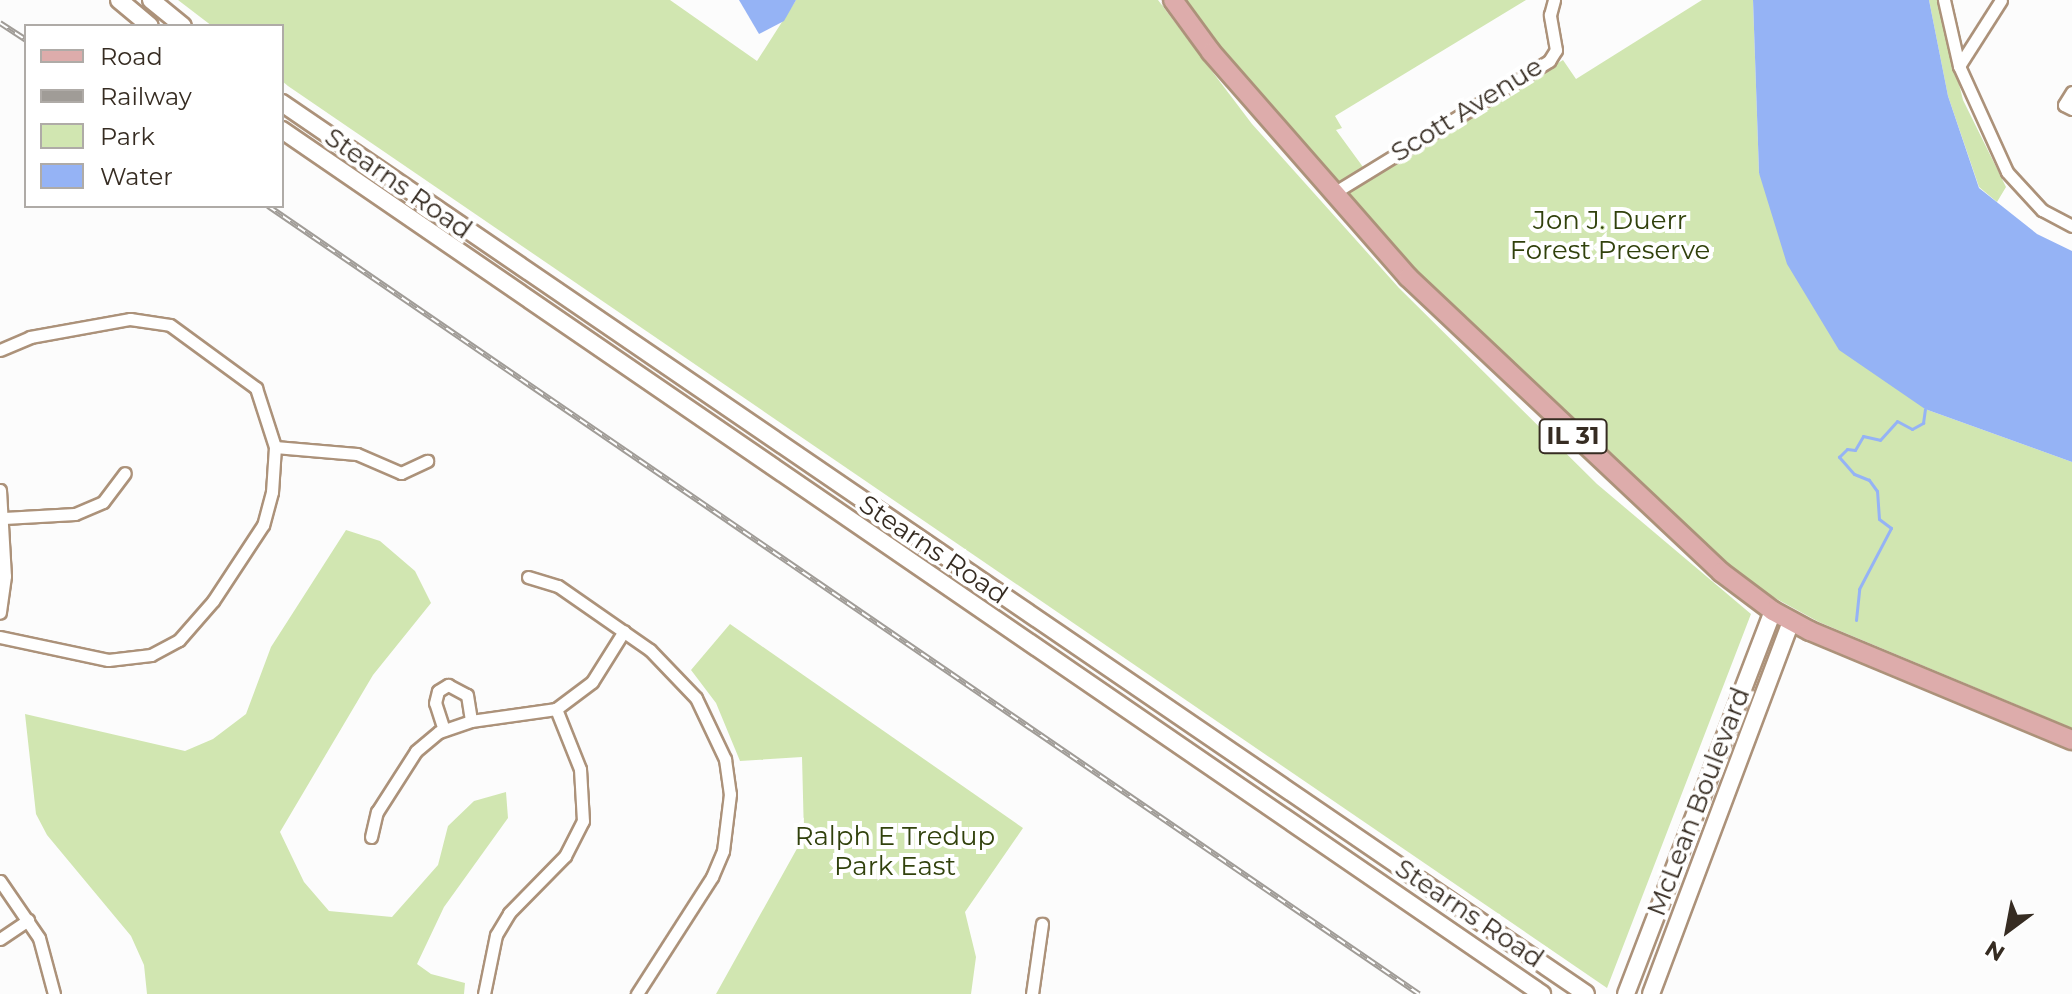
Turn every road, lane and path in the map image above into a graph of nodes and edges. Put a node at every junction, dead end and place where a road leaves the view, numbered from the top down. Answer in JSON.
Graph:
{"nodes":[{"id":1,"x":119,"y":0,"type":"edge"},
{"id":2,"x":151,"y":0,"type":"edge"},
{"id":3,"x":1173,"y":0,"type":"edge"},
{"id":4,"x":1554,"y":0,"type":"edge"},
{"id":5,"x":1944,"y":0,"type":"edge"},
{"id":6,"x":2001,"y":0,"type":"edge"},
{"id":7,"x":148,"y":24,"type":"edge"},
{"id":8,"x":181,"y":24,"type":"edge"},
{"id":9,"x":1959,"y":66,"type":"junction"},
{"id":10,"x":2072,"y":92,"type":"edge"},
{"id":11,"x":284,"y":104,"type":"edge"},
{"id":12,"x":2068,"y":107,"type":"edge"},
{"id":13,"x":284,"y":131,"type":"edge"},
{"id":14,"x":1332,"y":194,"type":"junction"},
{"id":15,"x":2072,"y":226,"type":"edge"},
{"id":16,"x":0,"y":350,"type":"edge"},
{"id":17,"x":275,"y":447,"type":"junction"},
{"id":18,"x":427,"y":461,"type":"dead end"},
{"id":19,"x":125,"y":473,"type":"dead end"},
{"id":20,"x":0,"y":490,"type":"edge"},
{"id":21,"x":4,"y":518,"type":"junction"},
{"id":22,"x":528,"y":577,"type":"dead end"},
{"id":23,"x":1773,"y":611,"type":"junction"},
{"id":24,"x":0,"y":613,"type":"edge"},
{"id":25,"x":1791,"y":621,"type":"junction"},
{"id":26,"x":624,"y":631,"type":"junction"},
{"id":27,"x":0,"y":637,"type":"edge"},
{"id":28,"x":556,"y":709,"type":"junction"},
{"id":29,"x":471,"y":721,"type":"junction"},
{"id":30,"x":444,"y":730,"type":"junction"},
{"id":31,"x":2072,"y":740,"type":"edge"},
{"id":32,"x":371,"y":837,"type":"dead end"},
{"id":33,"x":0,"y":881,"type":"edge"},
{"id":34,"x":28,"y":920,"type":"junction"},
{"id":35,"x":1042,"y":924,"type":"dead end"},
{"id":36,"x":0,"y":939,"type":"edge"},
{"id":37,"x":54,"y":994,"type":"edge"},
{"id":38,"x":484,"y":994,"type":"edge"},
{"id":39,"x":637,"y":994,"type":"edge"},
{"id":40,"x":1032,"y":994,"type":"edge"},
{"id":41,"x":1542,"y":994,"type":"edge"},
{"id":42,"x":1586,"y":994,"type":"edge"},
{"id":43,"x":1626,"y":994,"type":"edge"},
{"id":44,"x":1651,"y":994,"type":"edge"}],
"edges":[{"from":1,"to":7,"type":"main road"},
{"from":2,"to":8,"type":"main road"},
{"from":3,"to":14,"type":"main road","number":"IL 31"},
{"from":4,"to":14,"type":"street","name":"Scott Avenue"},
{"from":5,"to":9,"type":"street"},
{"from":6,"to":9,"type":"street"},
{"from":9,"to":15,"type":"street"},
{"from":10,"to":12,"type":"street"},
{"from":11,"to":42,"type":"main road","name":"Stearns Road"},
{"from":13,"to":41,"type":"main road","name":"Stearns Road"},
{"from":14,"to":23,"type":"main road","number":"IL 31"},
{"from":16,"to":17,"type":"street"},
{"from":17,"to":18,"type":"street"},
{"from":17,"to":27,"type":"street"},
{"from":19,"to":21,"type":"street"},
{"from":20,"to":21,"type":"street"},
{"from":21,"to":24,"type":"street"},
{"from":22,"to":26,"type":"street"},
{"from":23,"to":25,"type":"main road","number":"IL 31"},
{"from":23,"to":43,"type":"main road","name":"McLean Boulevard"},
{"from":25,"to":31,"type":"main road","number":"IL 31"},
{"from":25,"to":44,"type":"main road","name":"McLean Boulevard"},
{"from":26,"to":28,"type":"street"},
{"from":26,"to":39,"type":"street"},
{"from":28,"to":29,"type":"street"},
{"from":28,"to":38,"type":"street"},
{"from":29,"to":30,"type":"street"},
{"from":29,"to":30,"type":"street"},
{"from":30,"to":32,"type":"street"},
{"from":33,"to":34,"type":"street"},
{"from":34,"to":36,"type":"street"},
{"from":34,"to":37,"type":"street"},
{"from":35,"to":40,"type":"street"}]}
